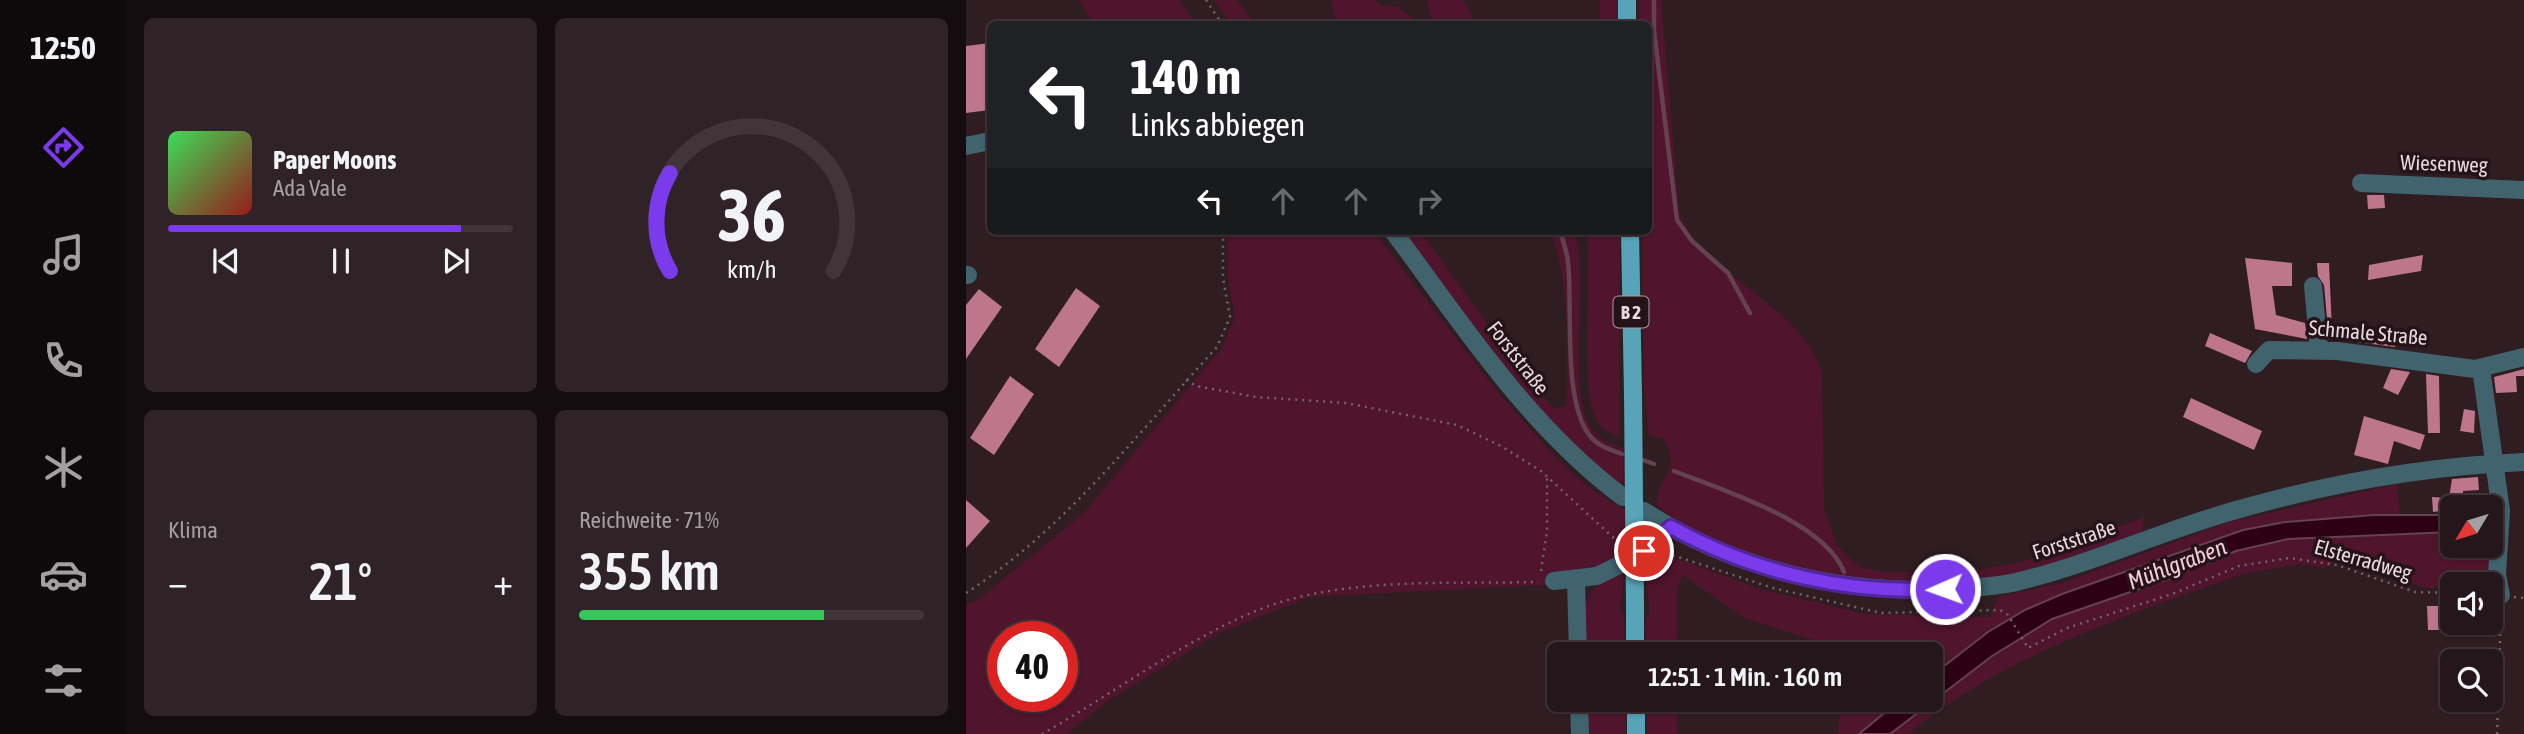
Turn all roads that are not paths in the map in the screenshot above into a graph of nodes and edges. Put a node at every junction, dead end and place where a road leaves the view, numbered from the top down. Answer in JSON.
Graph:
{"nodes":[{"id":1,"x":1627,"y":0,"type":"edge"},
{"id":2,"x":1627,"y":21,"type":"edge"},
{"id":3,"x":987,"y":142,"type":"edge"},
{"id":4,"x":966,"y":146,"type":"edge"},
{"id":5,"x":2361,"y":183,"type":"dead end"},
{"id":6,"x":2524,"y":190,"type":"edge"},
{"id":7,"x":1396,"y":235,"type":"edge"},
{"id":8,"x":1630,"y":235,"type":"edge"},
{"id":9,"x":2313,"y":286,"type":"dead end"},
{"id":10,"x":2319,"y":350,"type":"junction"},
{"id":11,"x":2524,"y":357,"type":"edge"},
{"id":12,"x":2256,"y":364,"type":"dead end"},
{"id":13,"x":2481,"y":368,"type":"junction"},
{"id":14,"x":2524,"y":462,"type":"edge"},
{"id":15,"x":2496,"y":463,"type":"junction"},
{"id":16,"x":1623,"y":497,"type":"dead end"},
{"id":17,"x":1644,"y":511,"type":"dead end"},
{"id":18,"x":1671,"y":527,"type":"junction"},
{"id":19,"x":1644,"y":551,"type":"dead end"},
{"id":20,"x":1624,"y":556,"type":"road end"},
{"id":21,"x":2497,"y":572,"type":"edge"},
{"id":22,"x":1576,"y":580,"type":"junction"},
{"id":23,"x":1547,"y":581,"type":"road end"},
{"id":24,"x":1578,"y":642,"type":"edge"},
{"id":25,"x":1635,"y":642,"type":"edge"},
{"id":26,"x":1579,"y":712,"type":"edge"},
{"id":27,"x":1636,"y":712,"type":"edge"},
{"id":28,"x":1580,"y":734,"type":"edge"},
{"id":29,"x":1636,"y":734,"type":"edge"}],
"edges":[{"from":1,"to":2,"type":"main road"},
{"from":3,"to":4,"type":"street"},
{"from":5,"to":6,"type":"street","name":"Wiesenweg"},
{"from":7,"to":16,"type":"street","name":"Forststraße"},
{"from":8,"to":25,"type":"main road","number":"B 2","bridge":true},
{"from":9,"to":10,"type":"street"},
{"from":10,"to":12,"type":"street","name":"Schmale Straße"},
{"from":10,"to":13,"type":"street","name":"Schmale Straße"},
{"from":11,"to":13,"type":"street","name":"Schmale Straße"},
{"from":13,"to":15,"type":"street"},
{"from":14,"to":15,"type":"street","name":"Forststraße"},
{"from":15,"to":18,"type":"street","name":"Forststraße"},
{"from":15,"to":21,"type":"street"},
{"from":17,"to":18,"type":"street","name":"Forststraße"},
{"from":18,"to":19,"type":"street"},
{"from":20,"to":22,"type":"street"},
{"from":22,"to":23,"type":"street"},
{"from":22,"to":24,"type":"street"},
{"from":26,"to":28,"type":"street"},
{"from":27,"to":29,"type":"main road"}]}
